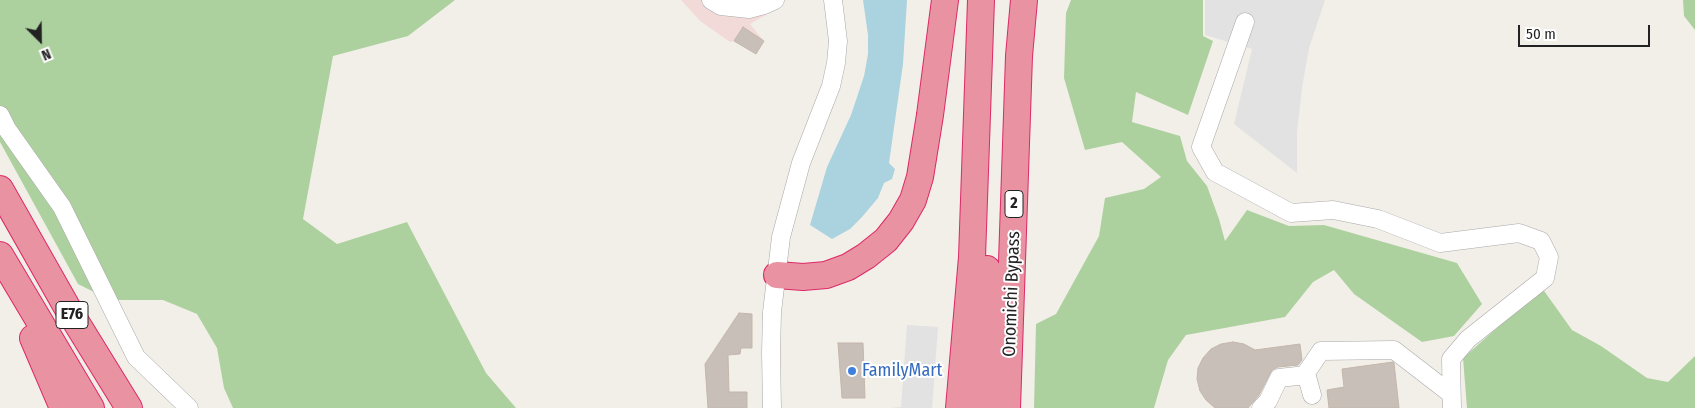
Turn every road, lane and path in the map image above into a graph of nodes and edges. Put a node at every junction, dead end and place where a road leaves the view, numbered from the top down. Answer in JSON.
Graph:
{"nodes":[{"id":1,"x":711,"y":0,"type":"edge"},
{"id":2,"x":775,"y":0,"type":"edge"},
{"id":3,"x":832,"y":0,"type":"edge"},
{"id":4,"x":945,"y":0,"type":"edge"},
{"id":5,"x":981,"y":0,"type":"edge"},
{"id":6,"x":996,"y":0,"type":"edge"},
{"id":7,"x":1024,"y":0,"type":"edge"},
{"id":8,"x":1245,"y":22,"type":"dead end"},
{"id":9,"x":0,"y":116,"type":"edge"},
{"id":10,"x":1016,"y":132,"type":"junction"},
{"id":11,"x":0,"y":189,"type":"edge"},
{"id":12,"x":17,"y":220,"type":"junction"},
{"id":13,"x":0,"y":255,"type":"edge"},
{"id":14,"x":0,"y":262,"type":"edge"},
{"id":15,"x":777,"y":275,"type":"junction"},
{"id":16,"x":1306,"y":375,"type":"junction"},
{"id":17,"x":1312,"y":395,"type":"dead end"},
{"id":18,"x":1452,"y":401,"type":"edge"},
{"id":19,"x":63,"y":408,"type":"edge"},
{"id":20,"x":91,"y":408,"type":"edge"},
{"id":21,"x":129,"y":408,"type":"edge"},
{"id":22,"x":146,"y":408,"type":"edge"},
{"id":23,"x":188,"y":408,"type":"edge"},
{"id":24,"x":772,"y":408,"type":"edge"},
{"id":25,"x":959,"y":408,"type":"edge"},
{"id":26,"x":982,"y":408,"type":"edge"},
{"id":27,"x":1007,"y":408,"type":"edge"},
{"id":28,"x":1022,"y":408,"type":"edge"},
{"id":29,"x":1261,"y":408,"type":"edge"}],
"edges":[{"from":1,"to":2,"type":"street"},
{"from":3,"to":15,"type":"street"},
{"from":4,"to":15,"type":"highway"},
{"from":5,"to":25,"type":"highway"},
{"from":6,"to":26,"type":"highway","name":"Onomichi Bypass","number":"2"},
{"from":7,"to":10,"type":"highway","name":"Onomichi Bypass","number":"2"},
{"from":8,"to":18,"type":"street"},
{"from":9,"to":23,"type":"street"},
{"from":10,"to":27,"type":"highway","name":"Onomichi Bypass","number":"2"},
{"from":10,"to":28,"type":"highway"},
{"from":11,"to":12,"type":"highway","number":"E76"},
{"from":12,"to":21,"type":"highway","number":"E76"},
{"from":12,"to":22,"type":"highway"},
{"from":13,"to":20,"type":"highway","number":"E76"},
{"from":14,"to":19,"type":"highway"},
{"from":15,"to":24,"type":"street"},
{"from":16,"to":17,"type":"street"},
{"from":16,"to":18,"type":"street"},
{"from":16,"to":29,"type":"street"}]}
